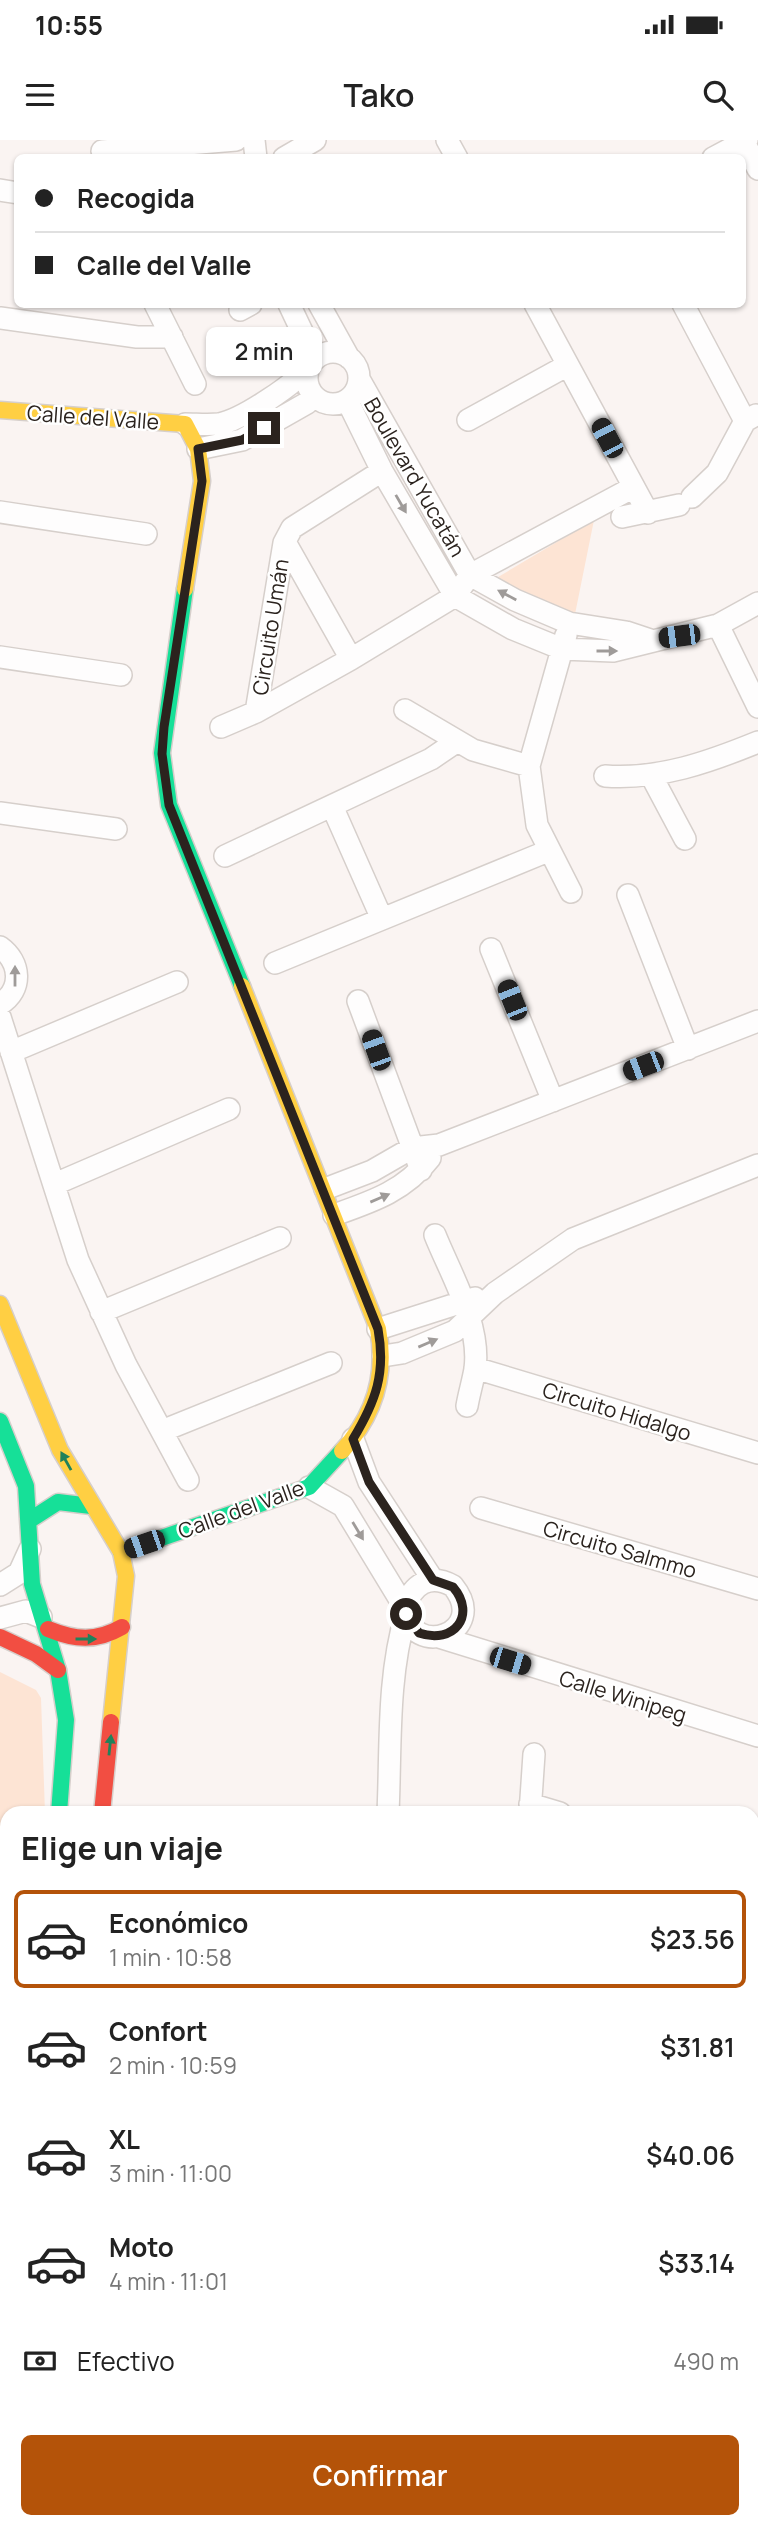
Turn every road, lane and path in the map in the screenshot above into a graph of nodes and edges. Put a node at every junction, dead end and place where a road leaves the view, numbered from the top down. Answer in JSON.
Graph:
{"nodes":[{"id":1,"x":229,"y":140,"type":"edge"},
{"id":2,"x":236,"y":140,"type":"edge"},
{"id":3,"x":315,"y":140,"type":"edge"},
{"id":4,"x":746,"y":141,"type":"edge"},
{"id":5,"x":102,"y":150,"type":"edge"},
{"id":6,"x":291,"y":154,"type":"edge"},
{"id":7,"x":721,"y":154,"type":"edge"},
{"id":8,"x":758,"y":169,"type":"edge"},
{"id":9,"x":157,"y":308,"type":"edge"},
{"id":10,"x":291,"y":308,"type":"edge"},
{"id":11,"x":321,"y":308,"type":"edge"},
{"id":12,"x":538,"y":308,"type":"edge"},
{"id":13,"x":685,"y":308,"type":"edge"},
{"id":14,"x":0,"y":318,"type":"edge"},
{"id":15,"x":172,"y":337,"type":"junction"},
{"id":16,"x":349,"y":358,"type":"junction"},
{"id":17,"x":314,"y":362,"type":"junction"},
{"id":18,"x":568,"y":365,"type":"junction"},
{"id":19,"x":359,"y":379,"type":"junction"},
{"id":20,"x":195,"y":384,"type":"dead end"},
{"id":21,"x":314,"y":396,"type":"junction"},
{"id":22,"x":347,"y":400,"type":"junction"},
{"id":23,"x":0,"y":410,"type":"edge"},
{"id":24,"x":752,"y":418,"type":"edge"},
{"id":25,"x":468,"y":420,"type":"dead end"},
{"id":26,"x":186,"y":424,"type":"junction"},
{"id":27,"x":198,"y":449,"type":"junction"},
{"id":28,"x":382,"y":471,"type":"junction"},
{"id":29,"x":634,"y":487,"type":"junction"},
{"id":30,"x":0,"y":512,"type":"edge"},
{"id":31,"x":648,"y":513,"type":"junction"},
{"id":32,"x":622,"y":517,"type":"dead end"},
{"id":33,"x":146,"y":534,"type":"dead end"},
{"id":34,"x":285,"y":542,"type":"junction"},
{"id":35,"x":470,"y":575,"type":"junction"},
{"id":36,"x":455,"y":596,"type":"junction"},
{"id":37,"x":758,"y":603,"type":"edge"},
{"id":38,"x":569,"y":623,"type":"junction"},
{"id":39,"x":718,"y":625,"type":"junction"},
{"id":40,"x":650,"y":640,"type":"junction"},
{"id":41,"x":562,"y":649,"type":"junction"},
{"id":42,"x":0,"y":657,"type":"edge"},
{"id":43,"x":351,"y":659,"type":"junction"},
{"id":44,"x":121,"y":675,"type":"dead end"},
{"id":45,"x":758,"y":707,"type":"edge"},
{"id":46,"x":405,"y":710,"type":"dead end"},
{"id":47,"x":256,"y":712,"type":"junction"},
{"id":48,"x":221,"y":727,"type":"dead end"},
{"id":49,"x":456,"y":742,"type":"junction"},
{"id":50,"x":758,"y":742,"type":"edge"},
{"id":51,"x":529,"y":766,"type":"junction"},
{"id":52,"x":605,"y":776,"type":"dead end"},
{"id":53,"x":652,"y":776,"type":"junction"},
{"id":54,"x":332,"y":806,"type":"junction"},
{"id":55,"x":0,"y":813,"type":"edge"},
{"id":56,"x":116,"y":829,"type":"dead end"},
{"id":57,"x":685,"y":839,"type":"dead end"},
{"id":58,"x":548,"y":851,"type":"junction"},
{"id":59,"x":225,"y":856,"type":"dead end"},
{"id":60,"x":572,"y":892,"type":"dead end"},
{"id":61,"x":628,"y":895,"type":"dead end"},
{"id":62,"x":382,"y":919,"type":"junction"},
{"id":63,"x":0,"y":947,"type":"edge"},
{"id":64,"x":491,"y":949,"type":"dead end"},
{"id":65,"x":275,"y":963,"type":"dead end"},
{"id":66,"x":177,"y":982,"type":"dead end"},
{"id":67,"x":358,"y":1001,"type":"dead end"},
{"id":68,"x":0,"y":1004,"type":"edge"},
{"id":69,"x":0,"y":1017,"type":"edge"},
{"id":70,"x":758,"y":1021,"type":"edge"},
{"id":71,"x":688,"y":1049,"type":"junction"},
{"id":72,"x":11,"y":1052,"type":"junction"},
{"id":73,"x":553,"y":1101,"type":"junction"},
{"id":74,"x":229,"y":1109,"type":"dead end"},
{"id":75,"x":439,"y":1145,"type":"junction"},
{"id":76,"x":412,"y":1148,"type":"junction"},
{"id":77,"x":758,"y":1165,"type":"edge"},
{"id":78,"x":421,"y":1170,"type":"junction"},
{"id":79,"x":55,"y":1184,"type":"junction"},
{"id":80,"x":325,"y":1189,"type":"junction"},
{"id":81,"x":334,"y":1215,"type":"junction"},
{"id":82,"x":435,"y":1235,"type":"dead end"},
{"id":83,"x":280,"y":1238,"type":"dead end"},
{"id":84,"x":0,"y":1304,"type":"edge"},
{"id":85,"x":465,"y":1310,"type":"junction"},
{"id":86,"x":101,"y":1311,"type":"junction"},
{"id":87,"x":378,"y":1329,"type":"junction"},
{"id":88,"x":383,"y":1356,"type":"junction"},
{"id":89,"x":331,"y":1363,"type":"dead end"},
{"id":90,"x":475,"y":1368,"type":"junction"},
{"id":91,"x":467,"y":1406,"type":"dead end"},
{"id":92,"x":0,"y":1421,"type":"edge"},
{"id":93,"x":162,"y":1431,"type":"junction"},
{"id":94,"x":353,"y":1439,"type":"junction"},
{"id":95,"x":758,"y":1453,"type":"edge"},
{"id":96,"x":188,"y":1480,"type":"dead end"},
{"id":97,"x":369,"y":1482,"type":"junction"},
{"id":98,"x":309,"y":1487,"type":"junction"},
{"id":99,"x":91,"y":1506,"type":"junction"},
{"id":100,"x":343,"y":1506,"type":"junction"},
{"id":101,"x":481,"y":1508,"type":"dead end"},
{"id":102,"x":30,"y":1520,"type":"junction"},
{"id":103,"x":30,"y":1547,"type":"junction"},
{"id":104,"x":121,"y":1552,"type":"junction"},
{"id":105,"x":433,"y":1580,"type":"junction"},
{"id":106,"x":0,"y":1584,"type":"edge"},
{"id":107,"x":758,"y":1589,"type":"edge"},
{"id":108,"x":406,"y":1611,"type":"junction"},
{"id":109,"x":463,"y":1615,"type":"junction"},
{"id":110,"x":0,"y":1618,"type":"edge"},
{"id":111,"x":45,"y":1623,"type":"junction"},
{"id":112,"x":122,"y":1627,"type":"junction"},
{"id":113,"x":0,"y":1637,"type":"edge"},
{"id":114,"x":435,"y":1637,"type":"junction"},
{"id":115,"x":489,"y":1655,"type":"junction"},
{"id":116,"x":395,"y":1667,"type":"junction"},
{"id":117,"x":58,"y":1670,"type":"junction"},
{"id":118,"x":758,"y":1736,"type":"edge"},
{"id":119,"x":534,"y":1754,"type":"dead end"},
{"id":120,"x":60,"y":1806,"type":"edge"},
{"id":121,"x":103,"y":1806,"type":"edge"},
{"id":122,"x":388,"y":1806,"type":"edge"},
{"id":123,"x":530,"y":1806,"type":"edge"}],
"edges":[{"from":1,"to":2,"type":"street"},
{"from":1,"to":5,"type":"street"},
{"from":3,"to":6,"type":"street"},
{"from":4,"to":7,"type":"street"},
{"from":4,"to":8,"type":"street"},
{"from":9,"to":15,"type":"street"},
{"from":10,"to":17,"type":"street"},
{"from":11,"to":16,"type":"street"},
{"from":12,"to":18,"type":"street"},
{"from":13,"to":24,"type":"street"},
{"from":14,"to":15,"type":"street"},
{"from":15,"to":20,"type":"street"},
{"from":16,"to":17,"type":"street"},
{"from":16,"to":19,"type":"street"},
{"from":17,"to":21,"type":"street"},
{"from":17,"to":26,"type":"street","name":"Calle del Valle"},
{"from":18,"to":25,"type":"street"},
{"from":18,"to":29,"type":"street"},
{"from":19,"to":22,"type":"street"},
{"from":19,"to":35,"type":"street","name":"Boulevard Yucatán"},
{"from":21,"to":22,"type":"street"},
{"from":21,"to":27,"type":"street"},
{"from":22,"to":28,"type":"street","name":"Boulevard Yucatán"},
{"from":23,"to":26,"type":"street","name":"Calle del Valle"},
{"from":24,"to":31,"type":"street"},
{"from":26,"to":27,"type":"street","name":"Calle del Valle"},
{"from":27,"to":80,"type":"street","name":"Calle del Valle"},
{"from":28,"to":34,"type":"street","name":"Circuito Umán"},
{"from":28,"to":36,"type":"street","name":"Boulevard Yucatán","one_way":true},
{"from":29,"to":31,"type":"street"},
{"from":29,"to":35,"type":"street"},
{"from":30,"to":33,"type":"street"},
{"from":31,"to":32,"type":"street"},
{"from":34,"to":43,"type":"street","name":"Circuito Umán"},
{"from":34,"to":47,"type":"street","name":"Circuito Umán"},
{"from":35,"to":36,"type":"street","name":"Boulevard Yucatán"},
{"from":38,"to":35,"type":"street","name":"Boulevard Yucatán","one_way":true},
{"from":36,"to":41,"type":"street"},
{"from":36,"to":43,"type":"street","name":"Circuito Umán"},
{"from":37,"to":39,"type":"street"},
{"from":38,"to":40,"type":"street","name":"Boulevard Yucatán"},
{"from":38,"to":41,"type":"street"},
{"from":39,"to":40,"type":"street"},
{"from":39,"to":45,"type":"street"},
{"from":41,"to":40,"type":"street","one_way":true},
{"from":41,"to":51,"type":"street"},
{"from":42,"to":44,"type":"street"},
{"from":43,"to":47,"type":"street","name":"Circuito Umán"},
{"from":46,"to":49,"type":"street"},
{"from":47,"to":48,"type":"street","name":"Circuito Umán"},
{"from":49,"to":51,"type":"street"},
{"from":49,"to":54,"type":"street"},
{"from":50,"to":53,"type":"street"},
{"from":51,"to":58,"type":"street"},
{"from":52,"to":53,"type":"street"},
{"from":53,"to":57,"type":"street"},
{"from":54,"to":59,"type":"street"},
{"from":54,"to":62,"type":"street"},
{"from":55,"to":56,"type":"street"},
{"from":58,"to":60,"type":"street"},
{"from":58,"to":62,"type":"street"},
{"from":61,"to":71,"type":"street"},
{"from":62,"to":65,"type":"street"},
{"from":68,"to":63,"type":"street","one_way":true},
{"from":64,"to":73,"type":"street"},
{"from":66,"to":72,"type":"street"},
{"from":67,"to":76,"type":"street"},
{"from":69,"to":72,"type":"street"},
{"from":70,"to":71,"type":"street"},
{"from":71,"to":73,"type":"street"},
{"from":72,"to":79,"type":"street"},
{"from":73,"to":75,"type":"street"},
{"from":74,"to":79,"type":"street"},
{"from":75,"to":76,"type":"street"},
{"from":75,"to":78,"type":"street"},
{"from":76,"to":78,"type":"street"},
{"from":76,"to":80,"type":"street"},
{"from":77,"to":85,"type":"street"},
{"from":81,"to":78,"type":"street","one_way":true},
{"from":79,"to":86,"type":"street"},
{"from":80,"to":81,"type":"street","name":"Calle del Valle"},
{"from":81,"to":87,"type":"street","name":"Calle del Valle"},
{"from":82,"to":85,"type":"street"},
{"from":83,"to":86,"type":"street"},
{"from":99,"to":84,"type":"street","one_way":true},
{"from":85,"to":87,"type":"street"},
{"from":88,"to":85,"type":"street","one_way":true},
{"from":85,"to":90,"type":"street"},
{"from":86,"to":93,"type":"street"},
{"from":87,"to":88,"type":"street","name":"Calle del Valle"},
{"from":88,"to":94,"type":"street","name":"Calle del Valle"},
{"from":89,"to":93,"type":"street"},
{"from":90,"to":91,"type":"street"},
{"from":90,"to":95,"type":"street","name":"Circuito Hidalgo"},
{"from":92,"to":102,"type":"street"},
{"from":93,"to":96,"type":"street"},
{"from":94,"to":97,"type":"street"},
{"from":94,"to":98,"type":"street","name":"Calle del Valle"},
{"from":97,"to":100,"type":"street"},
{"from":97,"to":105,"type":"street"},
{"from":98,"to":100,"type":"street"},
{"from":98,"to":104,"type":"street","name":"Calle del Valle"},
{"from":99,"to":102,"type":"street"},
{"from":99,"to":104,"type":"street"},
{"from":100,"to":108,"type":"street","one_way":true},
{"from":101,"to":107,"type":"street","name":"Circuito Salmmo"},
{"from":102,"to":103,"type":"street"},
{"from":103,"to":106,"type":"street"},
{"from":103,"to":111,"type":"street"},
{"from":104,"to":112,"type":"street"},
{"from":105,"to":108,"type":"street"},
{"from":105,"to":109,"type":"street"},
{"from":108,"to":114,"type":"street"},
{"from":108,"to":116,"type":"street"},
{"from":109,"to":114,"type":"street"},
{"from":109,"to":115,"type":"street"},
{"from":110,"to":111,"type":"street"},
{"from":111,"to":112,"type":"street","one_way":true},
{"from":111,"to":117,"type":"street"},
{"from":121,"to":112,"type":"street","one_way":true},
{"from":113,"to":117,"type":"street"},
{"from":114,"to":115,"type":"street","name":"Calle Winipeg"},
{"from":114,"to":116,"type":"street"},
{"from":115,"to":118,"type":"street","name":"Calle Winipeg"},
{"from":116,"to":122,"type":"street"},
{"from":117,"to":120,"type":"street"},
{"from":119,"to":123,"type":"street"}]}
